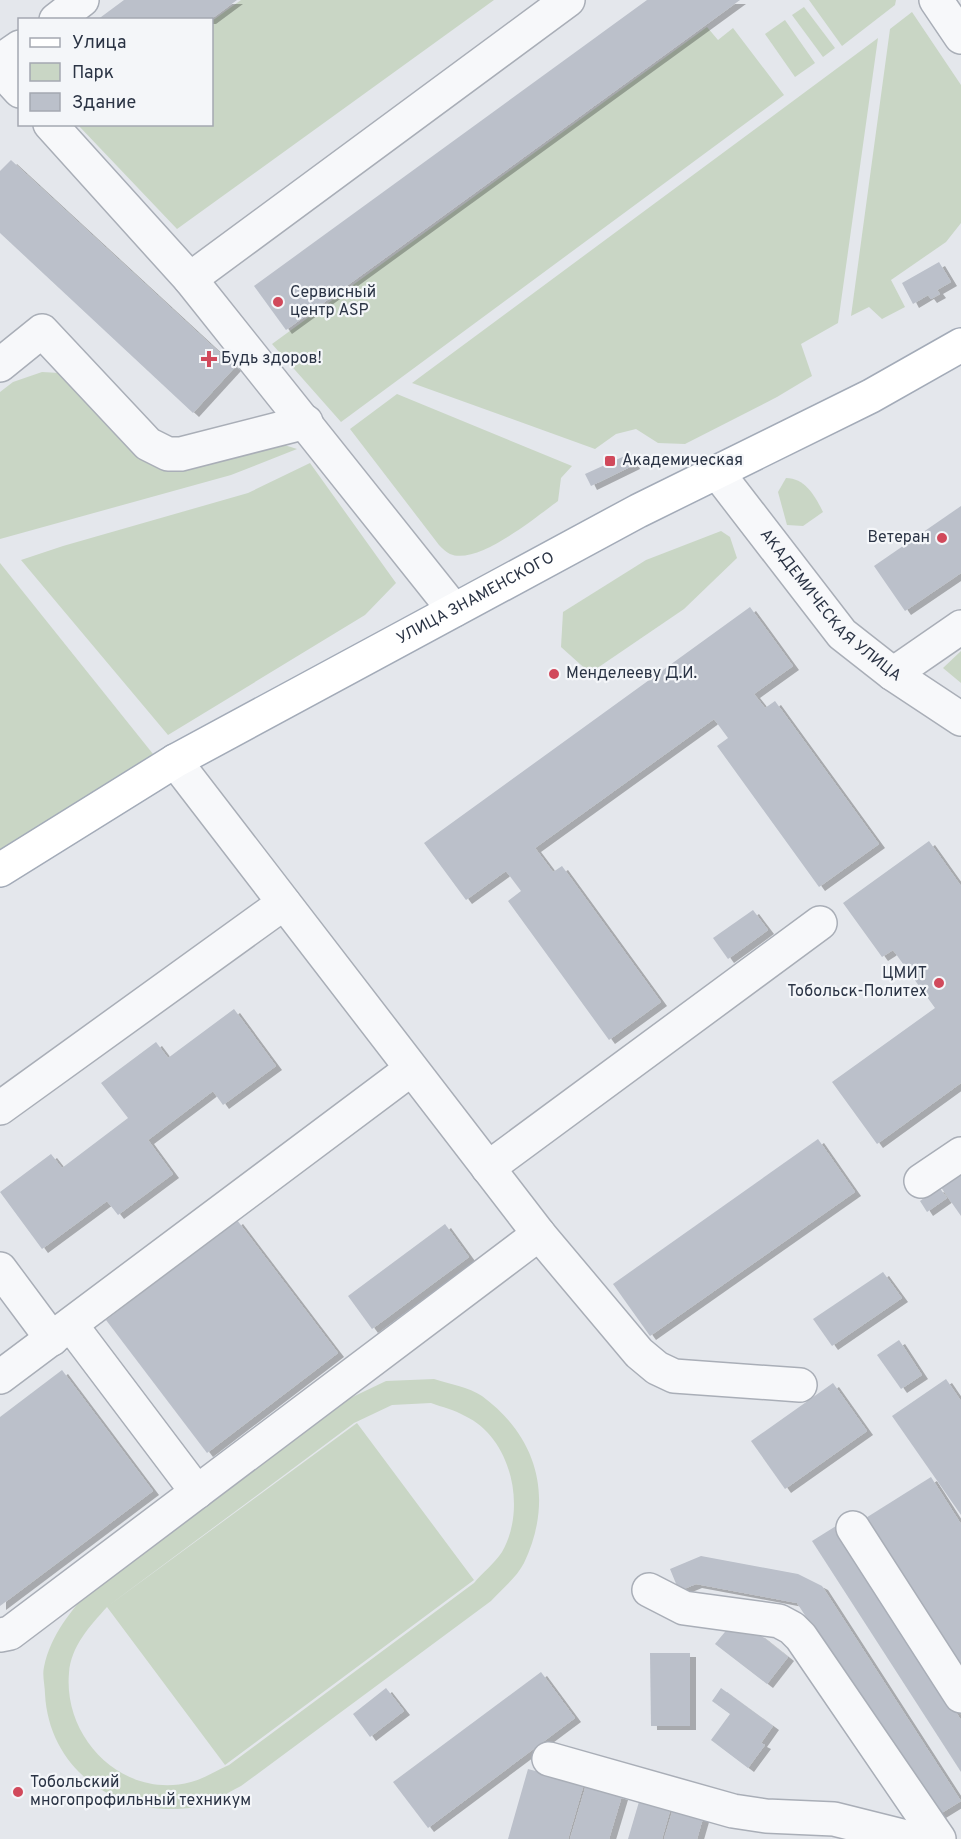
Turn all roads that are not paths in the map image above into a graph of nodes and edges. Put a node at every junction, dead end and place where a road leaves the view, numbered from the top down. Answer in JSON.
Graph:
{"nodes":[{"id":1,"x":82,"y":0,"type":"edge"},
{"id":2,"x":568,"y":0,"type":"edge"},
{"id":3,"x":936,"y":0,"type":"edge"},
{"id":4,"x":59,"y":18,"type":"edge"},
{"id":5,"x":961,"y":37,"type":"edge"},
{"id":6,"x":18,"y":48,"type":"edge"},
{"id":7,"x":0,"y":62,"type":"edge"},
{"id":8,"x":0,"y":69,"type":"edge"},
{"id":9,"x":18,"y":89,"type":"edge"},
{"id":10,"x":52,"y":126,"type":"edge"},
{"id":11,"x":189,"y":279,"type":"junction"},
{"id":12,"x":961,"y":345,"type":"edge"},
{"id":13,"x":0,"y":365,"type":"edge"},
{"id":14,"x":306,"y":422,"type":"junction"},
{"id":15,"x":717,"y":472,"type":"junction"},
{"id":16,"x":454,"y":610,"type":"junction"},
{"id":17,"x":961,"y":627,"type":"edge"},
{"id":18,"x":893,"y":674,"type":"junction"},
{"id":19,"x":961,"y":719,"type":"edge"},
{"id":20,"x":175,"y":761,"type":"junction"},
{"id":21,"x":0,"y":870,"type":"edge"},
{"id":22,"x":284,"y":903,"type":"junction"},
{"id":23,"x":820,"y":923,"type":"dead end"},
{"id":24,"x":410,"y":1070,"type":"junction"},
{"id":25,"x":0,"y":1108,"type":"edge"},
{"id":26,"x":961,"y":1154,"type":"edge"},
{"id":27,"x":488,"y":1168,"type":"junction"},
{"id":28,"x":921,"y":1181,"type":"dead end"},
{"id":29,"x":539,"y":1234,"type":"junction"},
{"id":30,"x":0,"y":1269,"type":"edge"},
{"id":31,"x":62,"y":1332,"type":"junction"},
{"id":32,"x":0,"y":1377,"type":"edge"},
{"id":33,"x":800,"y":1385,"type":"dead end"},
{"id":34,"x":196,"y":1492,"type":"junction"},
{"id":35,"x":853,"y":1528,"type":"dead end"},
{"id":36,"x":649,"y":1590,"type":"dead end"},
{"id":37,"x":0,"y":1635,"type":"edge"},
{"id":38,"x":961,"y":1696,"type":"edge"},
{"id":39,"x":549,"y":1759,"type":"dead end"},
{"id":40,"x":961,"y":1826,"type":"edge"},
{"id":41,"x":914,"y":1839,"type":"edge"},
{"id":42,"x":939,"y":1839,"type":"edge"}],
"edges":[{"from":1,"to":4,"type":"street"},
{"from":2,"to":11,"type":"street"},
{"from":3,"to":5,"type":"street"},
{"from":6,"to":7,"type":"street"},
{"from":8,"to":9,"type":"street"},
{"from":10,"to":11,"type":"street"},
{"from":11,"to":14,"type":"street"},
{"from":12,"to":15,"type":"main road","name":"УЛИЦА ЗНАМЕНСКОГО"},
{"from":13,"to":14,"type":"street"},
{"from":14,"to":16,"type":"street"},
{"from":15,"to":16,"type":"main road","name":"УЛИЦА ЗНАМЕНСКОГО"},
{"from":15,"to":18,"type":"street","name":"АКАДЕМИЧЕСКАЯ УЛИЦА"},
{"from":16,"to":20,"type":"main road","name":"УЛИЦА ЗНАМЕНСКОГО"},
{"from":17,"to":18,"type":"street"},
{"from":18,"to":19,"type":"street","name":"АКАДЕМИЧЕСКАЯ УЛИЦА"},
{"from":20,"to":21,"type":"main road","name":"УЛИЦА ЗНАМЕНСКОГО"},
{"from":20,"to":22,"type":"street"},
{"from":22,"to":24,"type":"street"},
{"from":22,"to":25,"type":"street"},
{"from":23,"to":27,"type":"street"},
{"from":24,"to":27,"type":"street"},
{"from":24,"to":31,"type":"street"},
{"from":26,"to":28,"type":"street"},
{"from":27,"to":29,"type":"street"},
{"from":29,"to":33,"type":"street"},
{"from":29,"to":34,"type":"street"},
{"from":30,"to":31,"type":"street"},
{"from":31,"to":32,"type":"street"},
{"from":31,"to":34,"type":"street"},
{"from":34,"to":37,"type":"street"},
{"from":35,"to":38,"type":"street"},
{"from":36,"to":42,"type":"street"},
{"from":39,"to":41,"type":"street"},
{"from":40,"to":42,"type":"street"}]}
